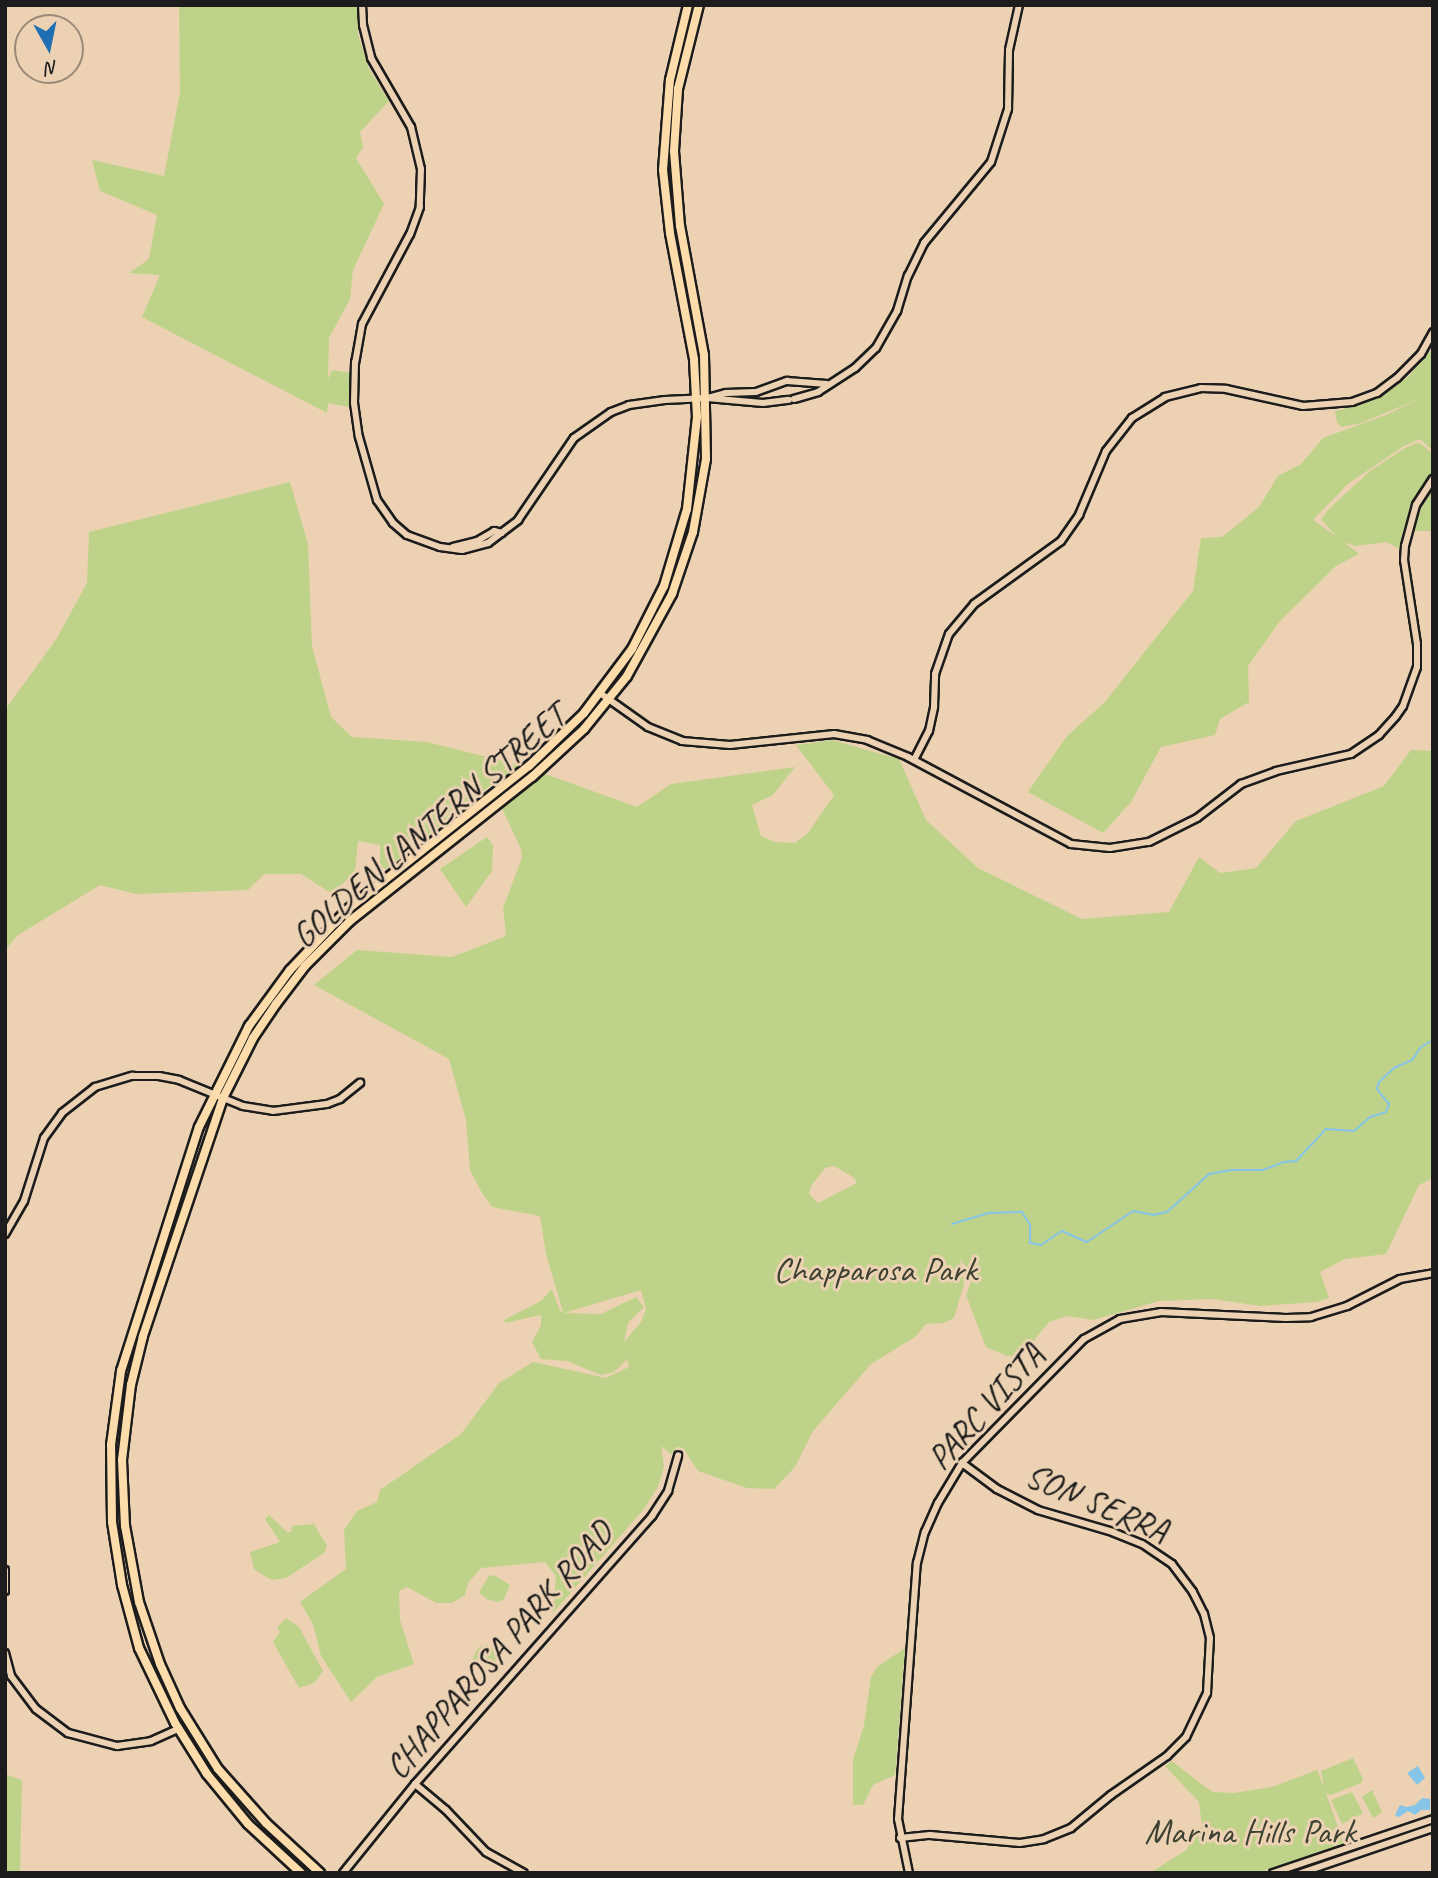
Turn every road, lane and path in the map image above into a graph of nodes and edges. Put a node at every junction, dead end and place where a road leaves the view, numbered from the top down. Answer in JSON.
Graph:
{"nodes":[{"id":1,"x":362,"y":5,"type":"edge"},
{"id":2,"x":688,"y":5,"type":"edge"},
{"id":3,"x":699,"y":5,"type":"edge"},
{"id":4,"x":1019,"y":5,"type":"edge"},
{"id":5,"x":1433,"y":332,"type":"edge"},
{"id":6,"x":829,"y":384,"type":"junction"},
{"id":7,"x":707,"y":398,"type":"junction"},
{"id":8,"x":697,"y":399,"type":"junction"},
{"id":9,"x":1433,"y":479,"type":"edge"},
{"id":10,"x":600,"y":693,"type":"junction"},
{"id":11,"x":610,"y":701,"type":"junction"},
{"id":12,"x":914,"y":760,"type":"junction"},
{"id":13,"x":360,"y":1083,"type":"dead end"},
{"id":14,"x":218,"y":1096,"type":"junction"},
{"id":15,"x":5,"y":1234,"type":"edge"},
{"id":16,"x":1433,"y":1273,"type":"edge"},
{"id":17,"x":678,"y":1455,"type":"dead end"},
{"id":18,"x":962,"y":1463,"type":"junction"},
{"id":19,"x":5,"y":1570,"type":"edge"},
{"id":20,"x":5,"y":1591,"type":"edge"},
{"id":21,"x":5,"y":1653,"type":"edge"},
{"id":22,"x":178,"y":1729,"type":"junction"},
{"id":23,"x":415,"y":1784,"type":"junction"},
{"id":24,"x":1433,"y":1819,"type":"edge"},
{"id":25,"x":1433,"y":1828,"type":"edge"},
{"id":26,"x":900,"y":1838,"type":"junction"},
{"id":27,"x":301,"y":1873,"type":"edge"},
{"id":28,"x":320,"y":1873,"type":"edge"},
{"id":29,"x":343,"y":1873,"type":"edge"},
{"id":30,"x":524,"y":1873,"type":"edge"},
{"id":31,"x":909,"y":1873,"type":"edge"},
{"id":32,"x":1273,"y":1873,"type":"edge"},
{"id":33,"x":1301,"y":1873,"type":"edge"}],
"edges":[{"from":1,"to":8,"type":"street"},
{"from":2,"to":8,"type":"main road","name":"GOLDEN LANTERN STREET"},
{"from":3,"to":7,"type":"main road","name":"GOLDEN LANTERN STREET"},
{"from":4,"to":6,"type":"street"},
{"from":5,"to":12,"type":"street"},
{"from":6,"to":7,"type":"street"},
{"from":6,"to":7,"type":"street"},
{"from":7,"to":8,"type":"street"},
{"from":7,"to":11,"type":"main road","name":"GOLDEN LANTERN STREET"},
{"from":8,"to":10,"type":"main road","name":"GOLDEN LANTERN STREET"},
{"from":9,"to":12,"type":"street"},
{"from":10,"to":11,"type":"street"},
{"from":10,"to":14,"type":"main road","name":"GOLDEN LANTERN STREET"},
{"from":11,"to":12,"type":"street"},
{"from":11,"to":14,"type":"main road","name":"GOLDEN LANTERN STREET"},
{"from":13,"to":14,"type":"street"},
{"from":14,"to":15,"type":"street"},
{"from":14,"to":22,"type":"main road","name":"GOLDEN LANTERN STREET"},
{"from":14,"to":28,"type":"main road","name":"GOLDEN LANTERN STREET"},
{"from":16,"to":18,"type":"street","name":"PARC VISTA"},
{"from":17,"to":23,"type":"street","name":"CHAPPAROSA PARK ROAD"},
{"from":18,"to":26,"type":"street","name":"PARC VISTA"},
{"from":18,"to":26,"type":"street","name":"SON SERRA"},
{"from":19,"to":20,"type":"street"},
{"from":21,"to":22,"type":"street"},
{"from":22,"to":27,"type":"main road","name":"GOLDEN LANTERN STREET"},
{"from":23,"to":29,"type":"street","name":"CHAPPAROSA PARK ROAD"},
{"from":23,"to":30,"type":"street"},
{"from":24,"to":32,"type":"street"},
{"from":25,"to":33,"type":"street"},
{"from":26,"to":31,"type":"street","name":"PARC VISTA"}]}
